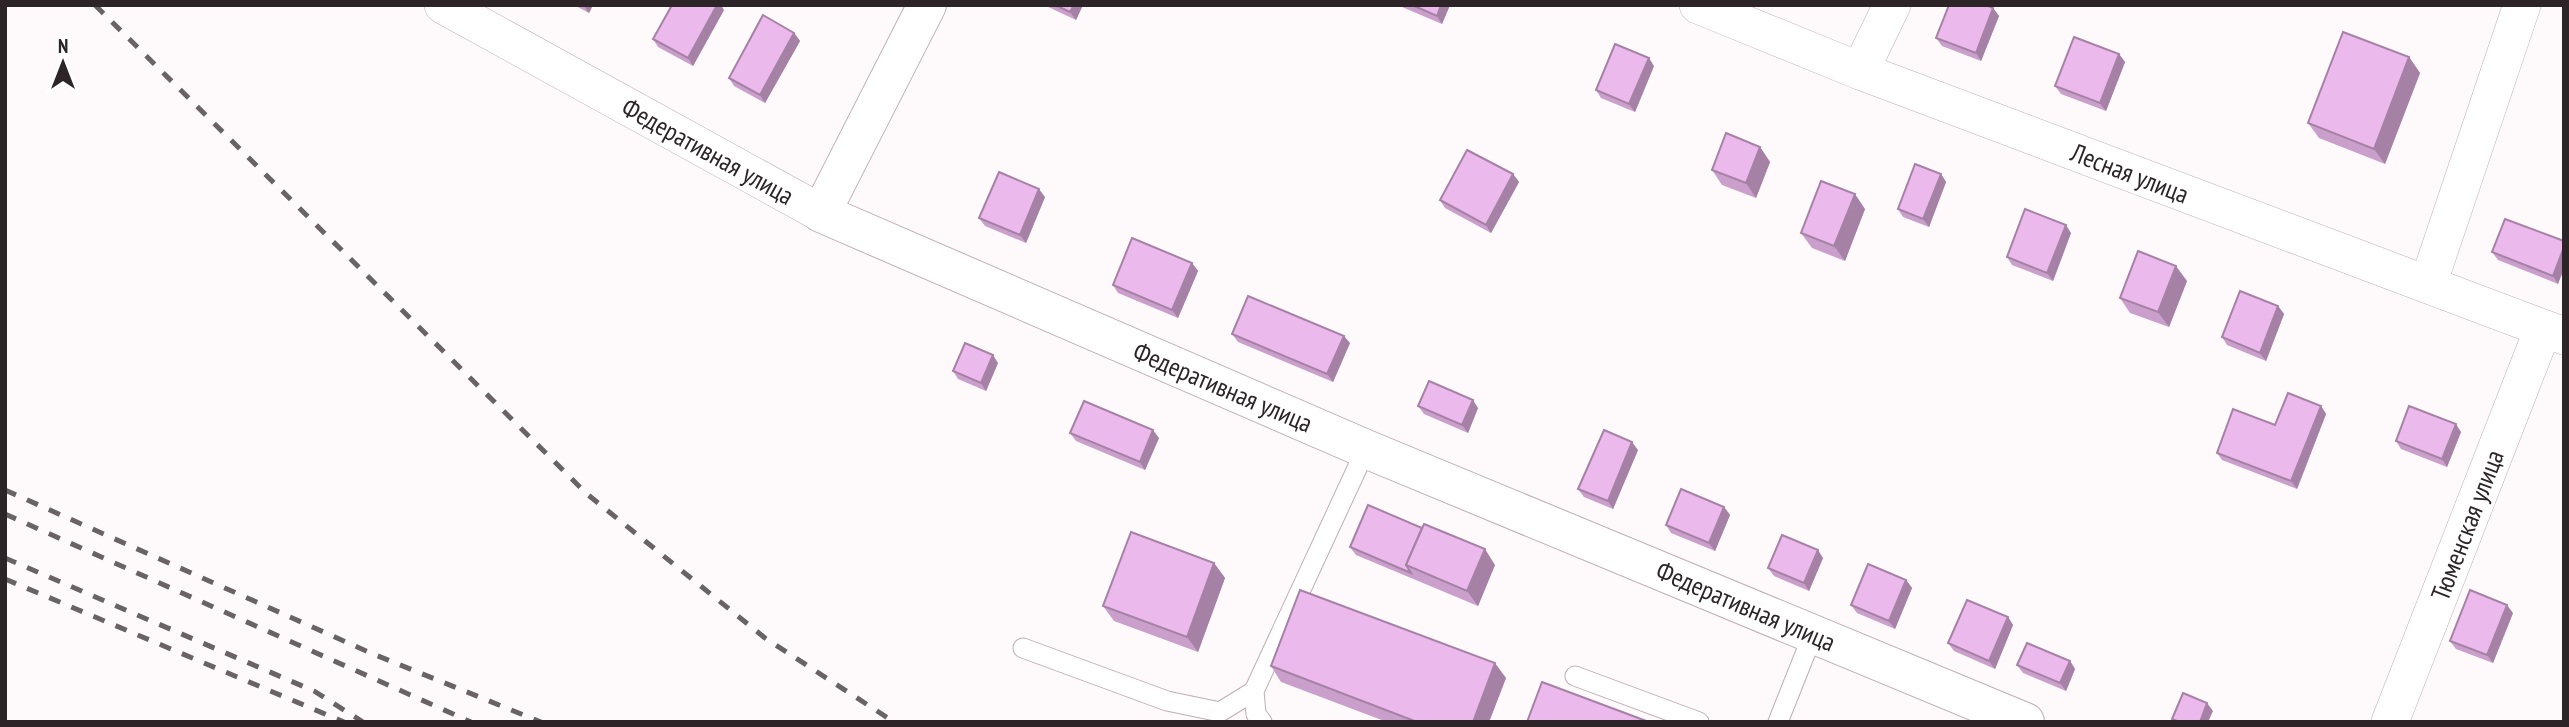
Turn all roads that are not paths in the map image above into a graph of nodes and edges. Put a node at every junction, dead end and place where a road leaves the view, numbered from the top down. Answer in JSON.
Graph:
{"nodes":[{"id":1,"x":443,"y":5,"type":"edge"},
{"id":2,"x":927,"y":5,"type":"edge"},
{"id":3,"x":1698,"y":5,"type":"edge"},
{"id":4,"x":1892,"y":5,"type":"edge"},
{"id":5,"x":2522,"y":5,"type":"edge"},
{"id":6,"x":1860,"y":71,"type":"junction"},
{"id":7,"x":821,"y":213,"type":"junction"},
{"id":8,"x":2428,"y":284,"type":"junction"},
{"id":9,"x":2554,"y":332,"type":"edge"},
{"id":10,"x":1366,"y":449,"type":"junction"},
{"id":11,"x":1813,"y":634,"type":"junction"},
{"id":12,"x":1023,"y":648,"type":"dead end"},
{"id":13,"x":1575,"y":676,"type":"dead end"},
{"id":14,"x":1254,"y":691,"type":"junction"},
{"id":15,"x":1262,"y":722,"type":"edge"},
{"id":16,"x":1699,"y":722,"type":"edge"},
{"id":17,"x":1778,"y":722,"type":"edge"},
{"id":18,"x":2025,"y":722,"type":"edge"},
{"id":19,"x":2390,"y":722,"type":"edge"}],
"edges":[{"from":1,"to":7,"type":"street","name":"Федеративная улица"},
{"from":2,"to":7,"type":"street"},
{"from":3,"to":6,"type":"street","name":"Лесная улица"},
{"from":4,"to":6,"type":"street"},
{"from":5,"to":8,"type":"street"},
{"from":6,"to":8,"type":"street","name":"Лесная улица"},
{"from":7,"to":10,"type":"street","name":"Федеративная улица"},
{"from":8,"to":9,"type":"street","name":"Лесная улица"},
{"from":9,"to":19,"type":"street","name":"Тюменская улица"},
{"from":10,"to":11,"type":"street","name":"Федеративная улица"},
{"from":10,"to":14,"type":"lane"},
{"from":11,"to":17,"type":"lane"},
{"from":11,"to":18,"type":"street","name":"Федеративная улица"},
{"from":12,"to":14,"type":"lane"},
{"from":13,"to":16,"type":"lane"},
{"from":14,"to":15,"type":"lane"}]}
